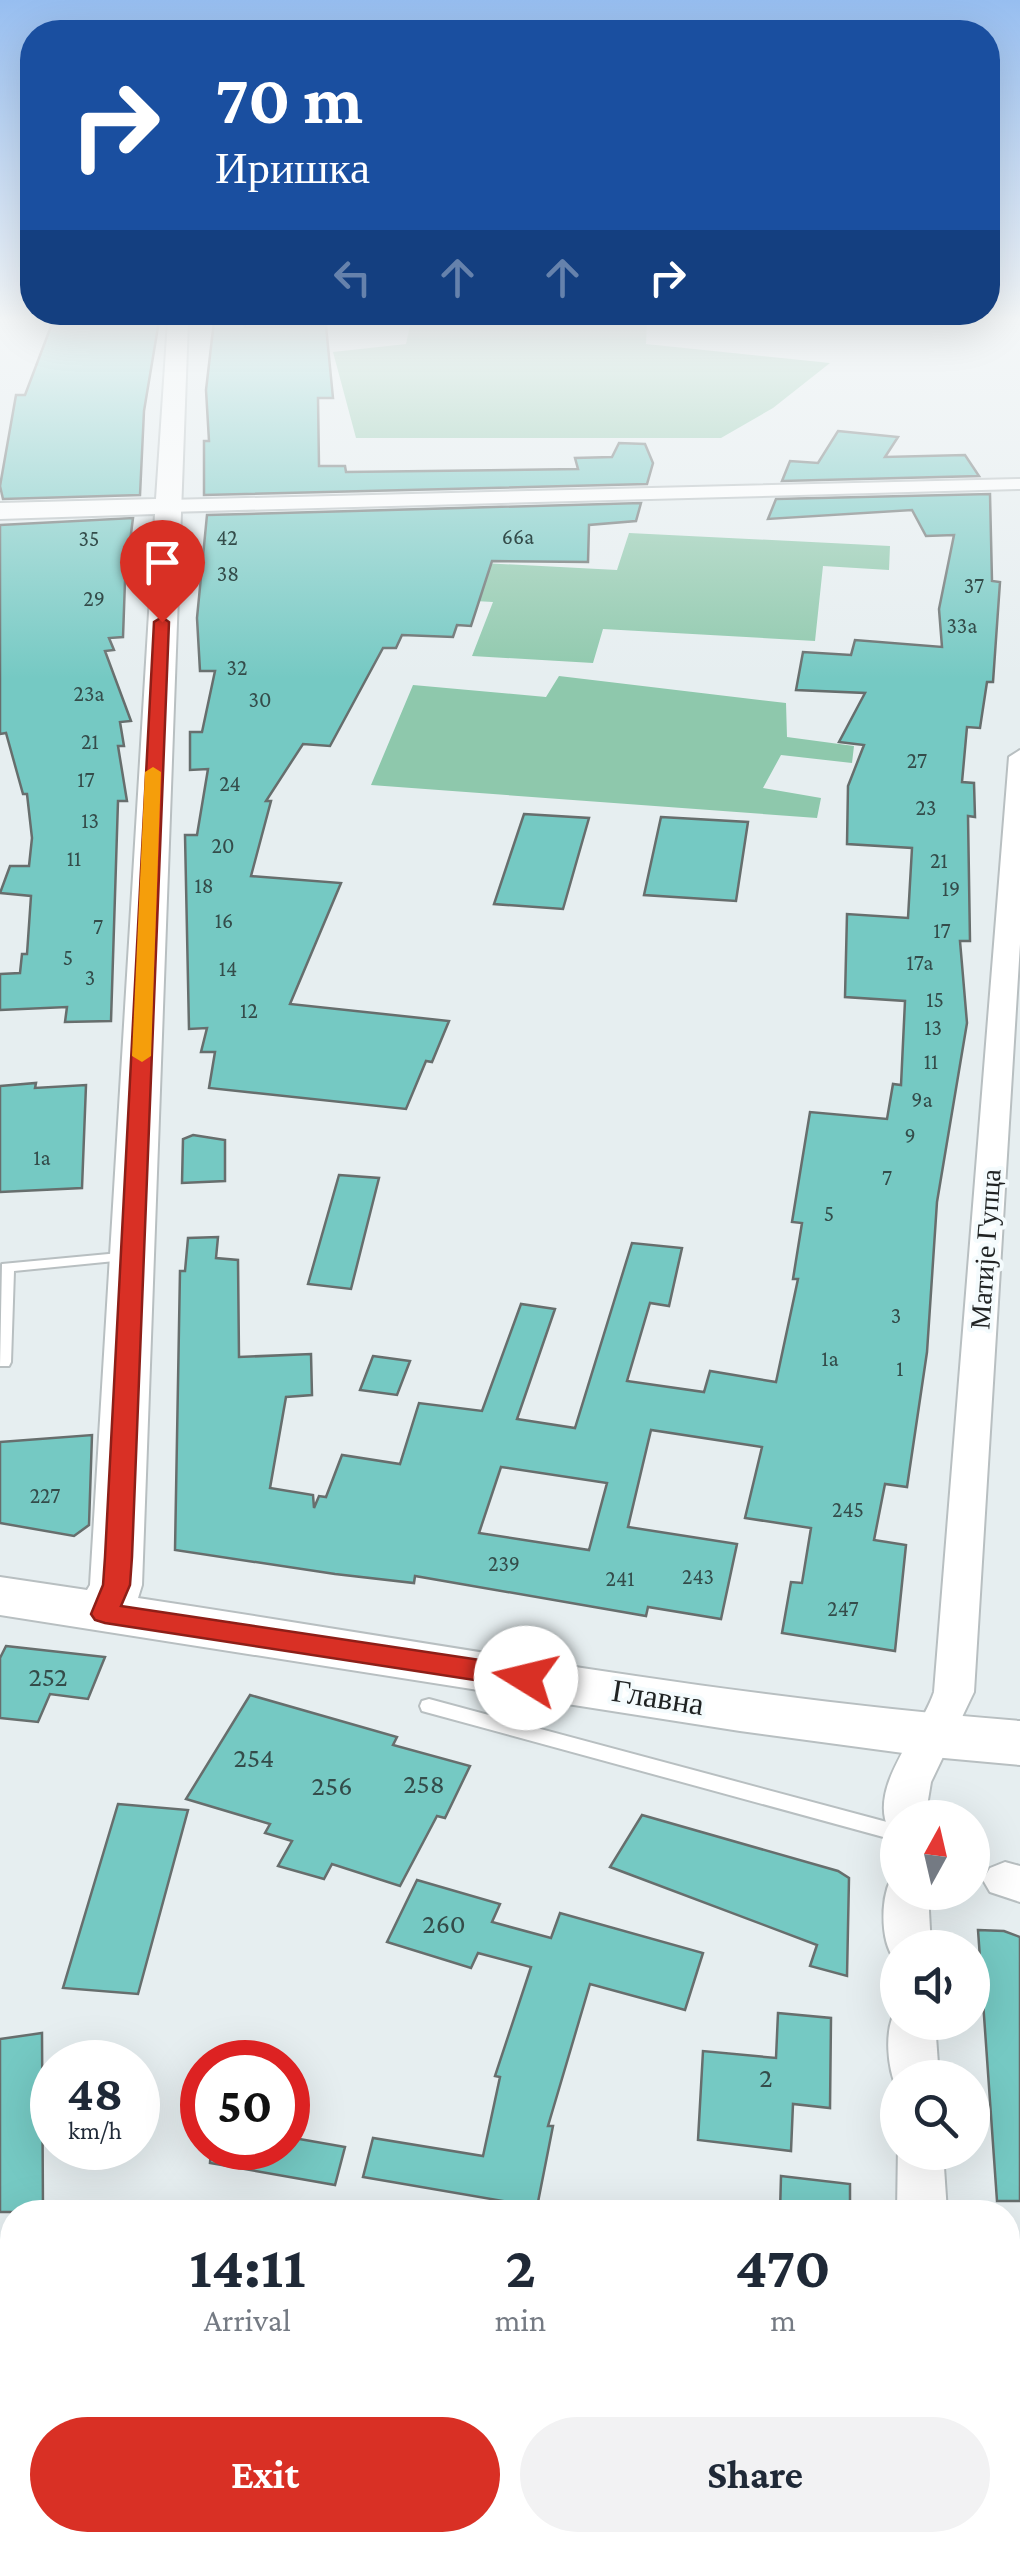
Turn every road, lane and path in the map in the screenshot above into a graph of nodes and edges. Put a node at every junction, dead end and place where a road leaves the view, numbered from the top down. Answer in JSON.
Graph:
{"nodes":[{"id":1,"x":172,"y":440,"type":"edge"},
{"id":2,"x":1020,"y":484,"type":"edge"},
{"id":3,"x":168,"y":506,"type":"junction"},
{"id":4,"x":0,"y":511,"type":"edge"},
{"id":5,"x":1020,"y":757,"type":"edge"},
{"id":6,"x":134,"y":1256,"type":"junction"},
{"id":7,"x":3,"y":1362,"type":"dead end"},
{"id":8,"x":0,"y":1596,"type":"edge"},
{"id":9,"x":105,"y":1614,"type":"junction"},
{"id":10,"x":429,"y":1706,"type":"dead end"},
{"id":11,"x":934,"y":1736,"type":"junction"},
{"id":12,"x":1020,"y":1743,"type":"edge"},
{"id":13,"x":906,"y":1800,"type":"edge"},
{"id":14,"x":880,"y":1829,"type":"edge"},
{"id":15,"x":920,"y":2170,"type":"edge"},
{"id":16,"x":921,"y":2200,"type":"edge"}],
"edges":[{"from":1,"to":3,"type":"street"},
{"from":2,"to":3,"type":"street"},
{"from":3,"to":4,"type":"street"},
{"from":3,"to":6,"type":"street"},
{"from":5,"to":11,"type":"street","name":"Матије Гупца"},
{"from":6,"to":7,"type":"lane"},
{"from":6,"to":9,"type":"street"},
{"from":8,"to":9,"type":"street","name":"Главна"},
{"from":9,"to":11,"type":"street","name":"Главна"},
{"from":10,"to":14,"type":"lane"},
{"from":11,"to":12,"type":"street","name":"Главна"},
{"from":11,"to":13,"type":"street","name":"Матије Гупца"},
{"from":15,"to":16,"type":"street"}]}
